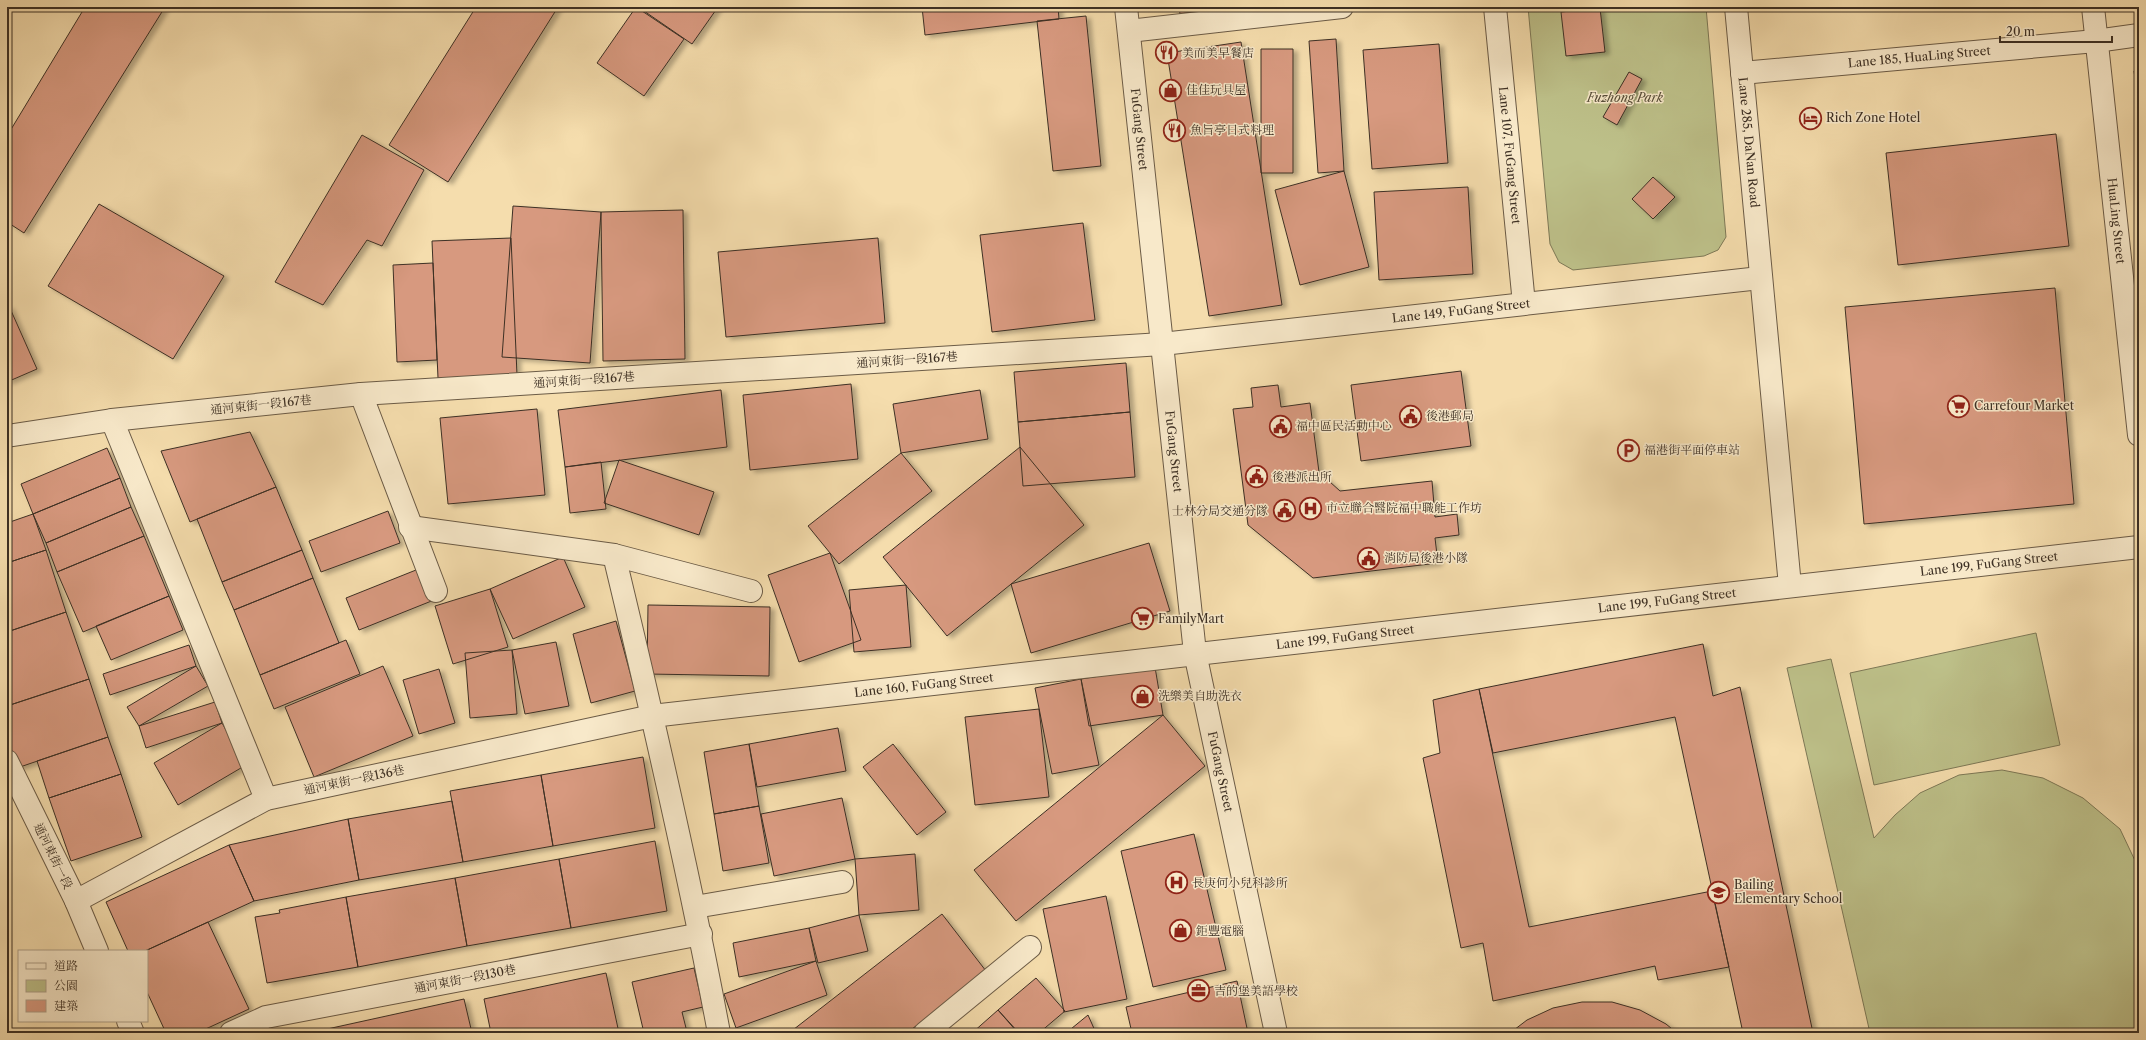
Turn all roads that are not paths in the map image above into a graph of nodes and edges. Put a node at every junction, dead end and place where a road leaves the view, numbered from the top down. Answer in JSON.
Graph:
{"nodes":[{"id":1,"x":1126,"y":7,"type":"edge"},
{"id":2,"x":1342,"y":7,"type":"edge"},
{"id":3,"x":1495,"y":7,"type":"edge"},
{"id":4,"x":1736,"y":7,"type":"edge"},
{"id":5,"x":2093,"y":7,"type":"edge"},
{"id":6,"x":1129,"y":31,"type":"junction"},
{"id":7,"x":2139,"y":35,"type":"edge"},
{"id":8,"x":2096,"y":41,"type":"junction"},
{"id":9,"x":1742,"y":73,"type":"junction"},
{"id":10,"x":1760,"y":278,"type":"junction"},
{"id":11,"x":1524,"y":304,"type":"junction"},
{"id":12,"x":2134,"y":326,"type":"edge"},
{"id":13,"x":1162,"y":344,"type":"junction"},
{"id":14,"x":361,"y":394,"type":"junction"},
{"id":15,"x":112,"y":420,"type":"junction"},
{"id":16,"x":7,"y":436,"type":"edge"},
{"id":17,"x":2139,"y":436,"type":"edge"},
{"id":18,"x":410,"y":527,"type":"junction"},
{"id":19,"x":2139,"y":547,"type":"edge"},
{"id":20,"x":614,"y":554,"type":"junction"},
{"id":21,"x":1790,"y":586,"type":"junction"},
{"id":22,"x":436,"y":591,"type":"dead end"},
{"id":23,"x":751,"y":591,"type":"dead end"},
{"id":24,"x":1195,"y":653,"type":"junction"},
{"id":25,"x":652,"y":716,"type":"junction"},
{"id":26,"x":7,"y":761,"type":"edge"},
{"id":27,"x":266,"y":799,"type":"junction"},
{"id":28,"x":842,"y":882,"type":"dead end"},
{"id":29,"x":76,"y":901,"type":"junction"},
{"id":30,"x":695,"y":907,"type":"junction"},
{"id":31,"x":701,"y":934,"type":"junction"},
{"id":32,"x":1030,"y":947,"type":"dead end"},
{"id":33,"x":97,"y":950,"type":"edge"},
{"id":34,"x":128,"y":1022,"type":"edge"},
{"id":35,"x":133,"y":1033,"type":"edge"},
{"id":36,"x":231,"y":1033,"type":"edge"},
{"id":37,"x":719,"y":1033,"type":"edge"},
{"id":38,"x":925,"y":1033,"type":"edge"},
{"id":39,"x":1276,"y":1033,"type":"edge"}],
"edges":[{"from":1,"to":6,"type":"street","name":"FuGang Street"},
{"from":2,"to":6,"type":"street"},
{"from":3,"to":11,"type":"street","name":"Lane 107, FuGang Street"},
{"from":4,"to":9,"type":"street","name":"Lane 285, DaNan Road"},
{"from":5,"to":8,"type":"street","name":"HuaLing Street"},
{"from":6,"to":13,"type":"street","name":"FuGang Street"},
{"from":7,"to":8,"type":"street","name":"Lane 185, HuaLing Street"},
{"from":8,"to":9,"type":"street","name":"Lane 185, HuaLing Street"},
{"from":8,"to":12,"type":"street","name":"HuaLing Street"},
{"from":9,"to":10,"type":"street","name":"Lane 285, DaNan Road"},
{"from":10,"to":11,"type":"street","name":"Lane 149, FuGang Street"},
{"from":10,"to":21,"type":"street","name":"Lane 285, DaNan Road"},
{"from":11,"to":13,"type":"street","name":"Lane 149, FuGang Street"},
{"from":12,"to":17,"type":"street","name":"HuaLing Street"},
{"from":13,"to":14,"type":"street","name":"通河東街一段167巷"},
{"from":13,"to":24,"type":"street","name":"FuGang Street"},
{"from":14,"to":15,"type":"street","name":"通河東街一段167巷"},
{"from":14,"to":18,"type":"street"},
{"from":15,"to":16,"type":"street","name":"通河東街一段167巷"},
{"from":15,"to":27,"type":"street"},
{"from":18,"to":20,"type":"street"},
{"from":18,"to":22,"type":"street"},
{"from":19,"to":21,"type":"street","name":"Lane 199, FuGang Street"},
{"from":20,"to":23,"type":"street"},
{"from":20,"to":25,"type":"street"},
{"from":21,"to":24,"type":"street","name":"Lane 199, FuGang Street"},
{"from":24,"to":25,"type":"street","name":"Lane 160, FuGang Street"},
{"from":24,"to":39,"type":"street","name":"FuGang Street"},
{"from":25,"to":27,"type":"street","name":"通河東街一段136巷"},
{"from":25,"to":30,"type":"street"},
{"from":26,"to":29,"type":"street","name":"通河東街一段"},
{"from":27,"to":29,"type":"street","name":"通河東街一段136巷"},
{"from":28,"to":30,"type":"street"},
{"from":29,"to":33,"type":"street","name":"通河東街一段"},
{"from":30,"to":31,"type":"street"},
{"from":31,"to":36,"type":"street","name":"通河東街一段130巷"},
{"from":31,"to":37,"type":"street"},
{"from":32,"to":38,"type":"street"},
{"from":34,"to":35,"type":"street"}]}
